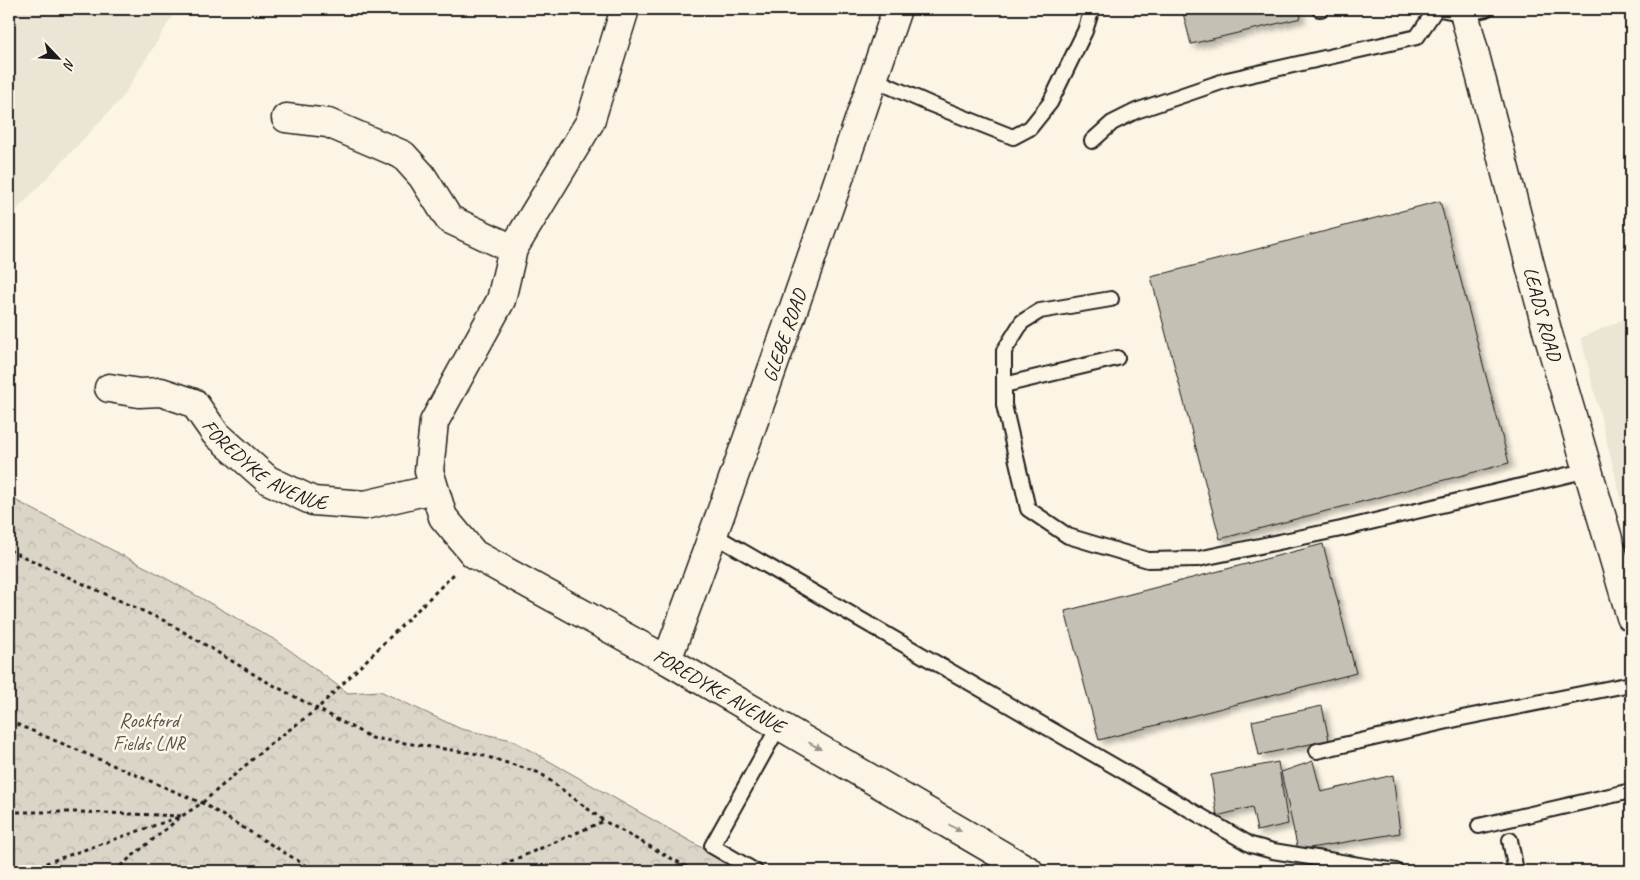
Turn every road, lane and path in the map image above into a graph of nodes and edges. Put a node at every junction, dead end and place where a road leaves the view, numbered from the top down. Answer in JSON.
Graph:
{"nodes":[{"id":1,"x":625,"y":9,"type":"edge"},
{"id":2,"x":897,"y":9,"type":"edge"},
{"id":3,"x":1092,"y":9,"type":"edge"},
{"id":4,"x":1458,"y":10,"type":"edge"},
{"id":5,"x":873,"y":80,"type":"junction"},
{"id":6,"x":286,"y":118,"type":"dead end"},
{"id":7,"x":1092,"y":141,"type":"dead end"},
{"id":8,"x":513,"y":249,"type":"junction"},
{"id":9,"x":1111,"y":299,"type":"dead end"},
{"id":10,"x":1117,"y":358,"type":"dead end"},
{"id":11,"x":1004,"y":385,"type":"junction"},
{"id":12,"x":109,"y":388,"type":"dead end"},
{"id":13,"x":1588,"y":470,"type":"junction"},
{"id":14,"x":434,"y":489,"type":"junction"},
{"id":15,"x":714,"y":535,"type":"junction"},
{"id":16,"x":9,"y":550,"type":"edge"},
{"id":17,"x":474,"y":554,"type":"junction"},
{"id":18,"x":1631,"y":617,"type":"edge"},
{"id":19,"x":667,"y":660,"type":"junction"},
{"id":20,"x":1631,"y":684,"type":"edge"},
{"id":21,"x":317,"y":710,"type":"junction"},
{"id":22,"x":9,"y":721,"type":"edge"},
{"id":23,"x":779,"y":726,"type":"junction"},
{"id":24,"x":1317,"y":751,"type":"dead end"},
{"id":25,"x":1631,"y":792,"type":"edge"},
{"id":26,"x":202,"y":803,"type":"junction"},
{"id":27,"x":9,"y":812,"type":"edge"},
{"id":28,"x":182,"y":816,"type":"junction"},
{"id":29,"x":604,"y":821,"type":"junction"},
{"id":30,"x":1479,"y":826,"type":"dead end"},
{"id":31,"x":1510,"y":840,"type":"dead end"},
{"id":32,"x":23,"y":871,"type":"edge"},
{"id":33,"x":114,"y":871,"type":"edge"},
{"id":34,"x":314,"y":871,"type":"edge"},
{"id":35,"x":488,"y":871,"type":"edge"},
{"id":36,"x":694,"y":871,"type":"edge"},
{"id":37,"x":755,"y":871,"type":"edge"},
{"id":38,"x":1029,"y":871,"type":"edge"},
{"id":39,"x":1396,"y":871,"type":"edge"},
{"id":40,"x":1516,"y":871,"type":"edge"}],
"edges":[{"from":1,"to":8,"type":"street","name":"FOREDYKE AVENUE"},
{"from":2,"to":5,"type":"street","name":"GLEBE ROAD"},
{"from":3,"to":5,"type":"lane"},
{"from":4,"to":7,"type":"lane"},
{"from":4,"to":13,"type":"street","name":"LEADS ROAD"},
{"from":5,"to":15,"type":"street","name":"GLEBE ROAD"},
{"from":6,"to":8,"type":"street"},
{"from":8,"to":14,"type":"street","name":"FOREDYKE AVENUE"},
{"from":9,"to":11,"type":"lane"},
{"from":10,"to":11,"type":"lane"},
{"from":11,"to":13,"type":"lane"},
{"from":12,"to":14,"type":"street","name":"FOREDYKE AVENUE"},
{"from":13,"to":18,"type":"street","name":"LEADS ROAD"},
{"from":14,"to":17,"type":"street","name":"FOREDYKE AVENUE"},
{"from":15,"to":19,"type":"street","name":"GLEBE ROAD"},
{"from":15,"to":39,"type":"lane"},
{"from":16,"to":21,"type":"path"},
{"from":17,"to":19,"type":"street","name":"FOREDYKE AVENUE"},
{"from":17,"to":21,"type":"path"},
{"from":19,"to":23,"type":"street","name":"FOREDYKE AVENUE"},
{"from":20,"to":24,"type":"lane"},
{"from":21,"to":26,"type":"path"},
{"from":21,"to":29,"type":"path"},
{"from":22,"to":26,"type":"path"},
{"from":23,"to":37,"type":"lane"},
{"from":23,"to":38,"type":"street","name":"FOREDYKE AVENUE","one_way":true},
{"from":25,"to":30,"type":"lane"},
{"from":26,"to":28,"type":"path"},
{"from":26,"to":34,"type":"path"},
{"from":27,"to":28,"type":"path"},
{"from":28,"to":32,"type":"path"},
{"from":28,"to":33,"type":"path"},
{"from":29,"to":35,"type":"path"},
{"from":29,"to":36,"type":"path"},
{"from":31,"to":40,"type":"lane"}]}
